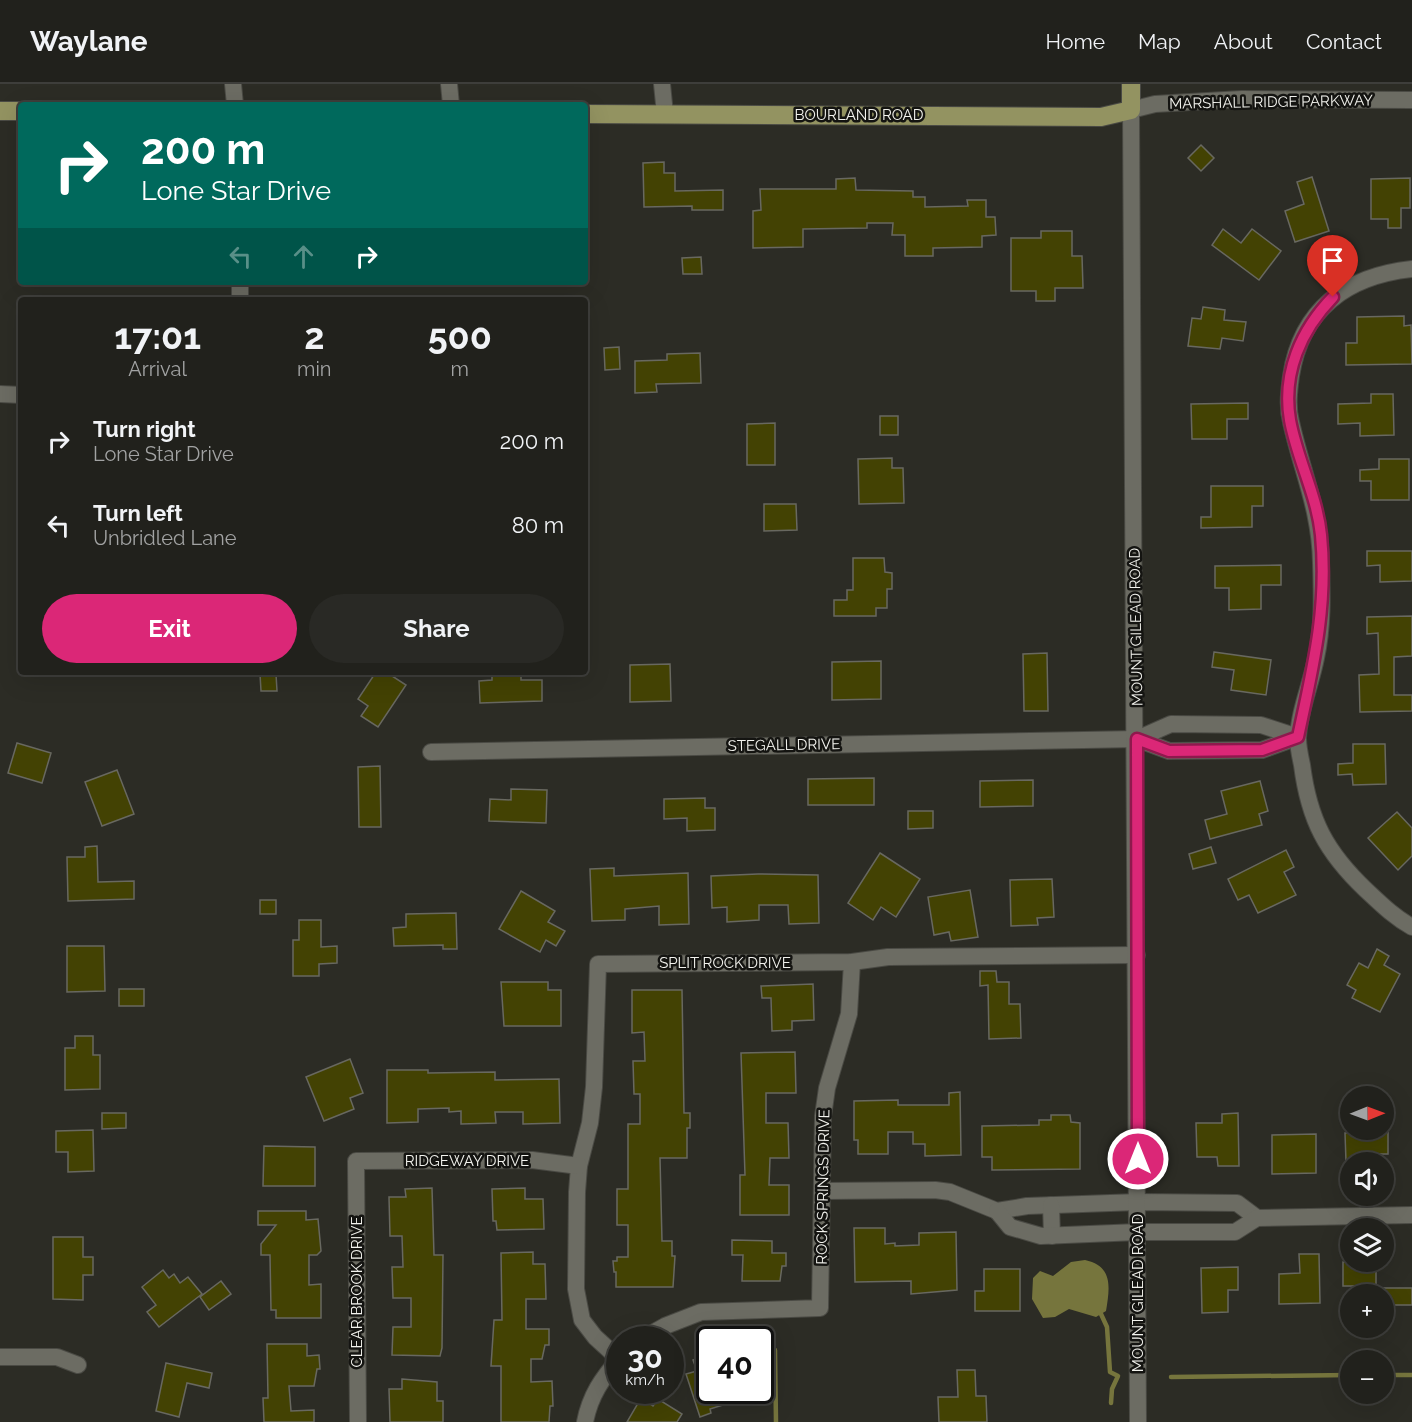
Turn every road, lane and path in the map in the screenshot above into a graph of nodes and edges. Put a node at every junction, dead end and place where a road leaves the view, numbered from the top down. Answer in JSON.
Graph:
{"nodes":[{"id":1,"x":233,"y":84,"type":"edge"},
{"id":2,"x":449,"y":84,"type":"edge"},
{"id":3,"x":662,"y":84,"type":"edge"},
{"id":4,"x":1131,"y":84,"type":"edge"},
{"id":5,"x":1412,"y":100,"type":"edge"},
{"id":6,"x":235,"y":102,"type":"edge"},
{"id":7,"x":451,"y":102,"type":"edge"},
{"id":8,"x":1131,"y":110,"type":"junction"},
{"id":9,"x":0,"y":111,"type":"edge"},
{"id":10,"x":18,"y":111,"type":"edge"},
{"id":11,"x":588,"y":114,"type":"edge"},
{"id":12,"x":665,"y":114,"type":"junction"},
{"id":13,"x":1412,"y":269,"type":"edge"},
{"id":14,"x":0,"y":394,"type":"edge"},
{"id":15,"x":18,"y":395,"type":"edge"},
{"id":16,"x":1298,"y":737,"type":"junction"},
{"id":17,"x":1137,"y":739,"type":"junction"},
{"id":18,"x":431,"y":752,"type":"dead end"},
{"id":19,"x":1412,"y":927,"type":"edge"},
{"id":20,"x":1137,"y":955,"type":"junction"},
{"id":21,"x":852,"y":962,"type":"junction"},
{"id":22,"x":356,"y":1161,"type":"joint"},
{"id":23,"x":579,"y":1166,"type":"junction"},
{"id":24,"x":823,"y":1191,"type":"junction"},
{"id":25,"x":1138,"y":1202,"type":"junction"},
{"id":26,"x":1051,"y":1205,"type":"junction"},
{"id":27,"x":997,"y":1211,"type":"junction"},
{"id":28,"x":1412,"y":1215,"type":"edge"},
{"id":29,"x":1257,"y":1218,"type":"junction"},
{"id":30,"x":1138,"y":1232,"type":"junction"},
{"id":31,"x":1052,"y":1236,"type":"junction"},
{"id":32,"x":665,"y":1326,"type":"edge"},
{"id":33,"x":606,"y":1347,"type":"edge"},
{"id":34,"x":0,"y":1357,"type":"edge"},
{"id":35,"x":78,"y":1365,"type":"dead end"},
{"id":36,"x":606,"y":1374,"type":"edge"},
{"id":37,"x":358,"y":1422,"type":"edge"},
{"id":38,"x":585,"y":1422,"type":"edge"},
{"id":39,"x":1138,"y":1422,"type":"edge"}],
"edges":[{"from":1,"to":6,"type":"street"},
{"from":2,"to":7,"type":"street"},
{"from":3,"to":12,"type":"street"},
{"from":4,"to":8,"type":"main road","name":"MOUNT GILEAD ROAD"},
{"from":5,"to":8,"type":"street","name":"MARSHALL RIDGE PARKWAY"},
{"from":8,"to":12,"type":"main road","name":"BOURLAND ROAD"},
{"from":8,"to":17,"type":"street","name":"MOUNT GILEAD ROAD"},
{"from":9,"to":10,"type":"main road"},
{"from":11,"to":12,"type":"main road","name":"BOURLAND ROAD"},
{"from":13,"to":16,"type":"street"},
{"from":14,"to":15,"type":"street"},
{"from":16,"to":17,"type":"street"},
{"from":16,"to":17,"type":"street"},
{"from":16,"to":19,"type":"street"},
{"from":17,"to":18,"type":"street","name":"STEGALL DRIVE"},
{"from":17,"to":20,"type":"street","name":"MOUNT GILEAD ROAD"},
{"from":20,"to":21,"type":"street","name":"SPLIT ROCK DRIVE"},
{"from":20,"to":25,"type":"street","name":"MOUNT GILEAD ROAD"},
{"from":21,"to":23,"type":"street","name":"SPLIT ROCK DRIVE"},
{"from":21,"to":24,"type":"street","name":"ROCK SPRINGS DRIVE"},
{"from":22,"to":23,"type":"street","name":"RIDGEWAY DRIVE"},
{"from":22,"to":37,"type":"street","name":"CLEAR BROOK DRIVE"},
{"from":23,"to":33,"type":"street"},
{"from":24,"to":27,"type":"street"},
{"from":24,"to":32,"type":"street","name":"ROCK SPRINGS DRIVE"},
{"from":25,"to":26,"type":"street"},
{"from":25,"to":29,"type":"street"},
{"from":25,"to":30,"type":"street","name":"MOUNT GILEAD ROAD"},
{"from":26,"to":27,"type":"street"},
{"from":26,"to":31,"type":"street"},
{"from":27,"to":31,"type":"street"},
{"from":28,"to":29,"type":"street"},
{"from":29,"to":30,"type":"street"},
{"from":30,"to":31,"type":"street"},
{"from":30,"to":39,"type":"street","name":"MOUNT GILEAD ROAD"},
{"from":34,"to":35,"type":"street"},
{"from":36,"to":38,"type":"street"}]}
